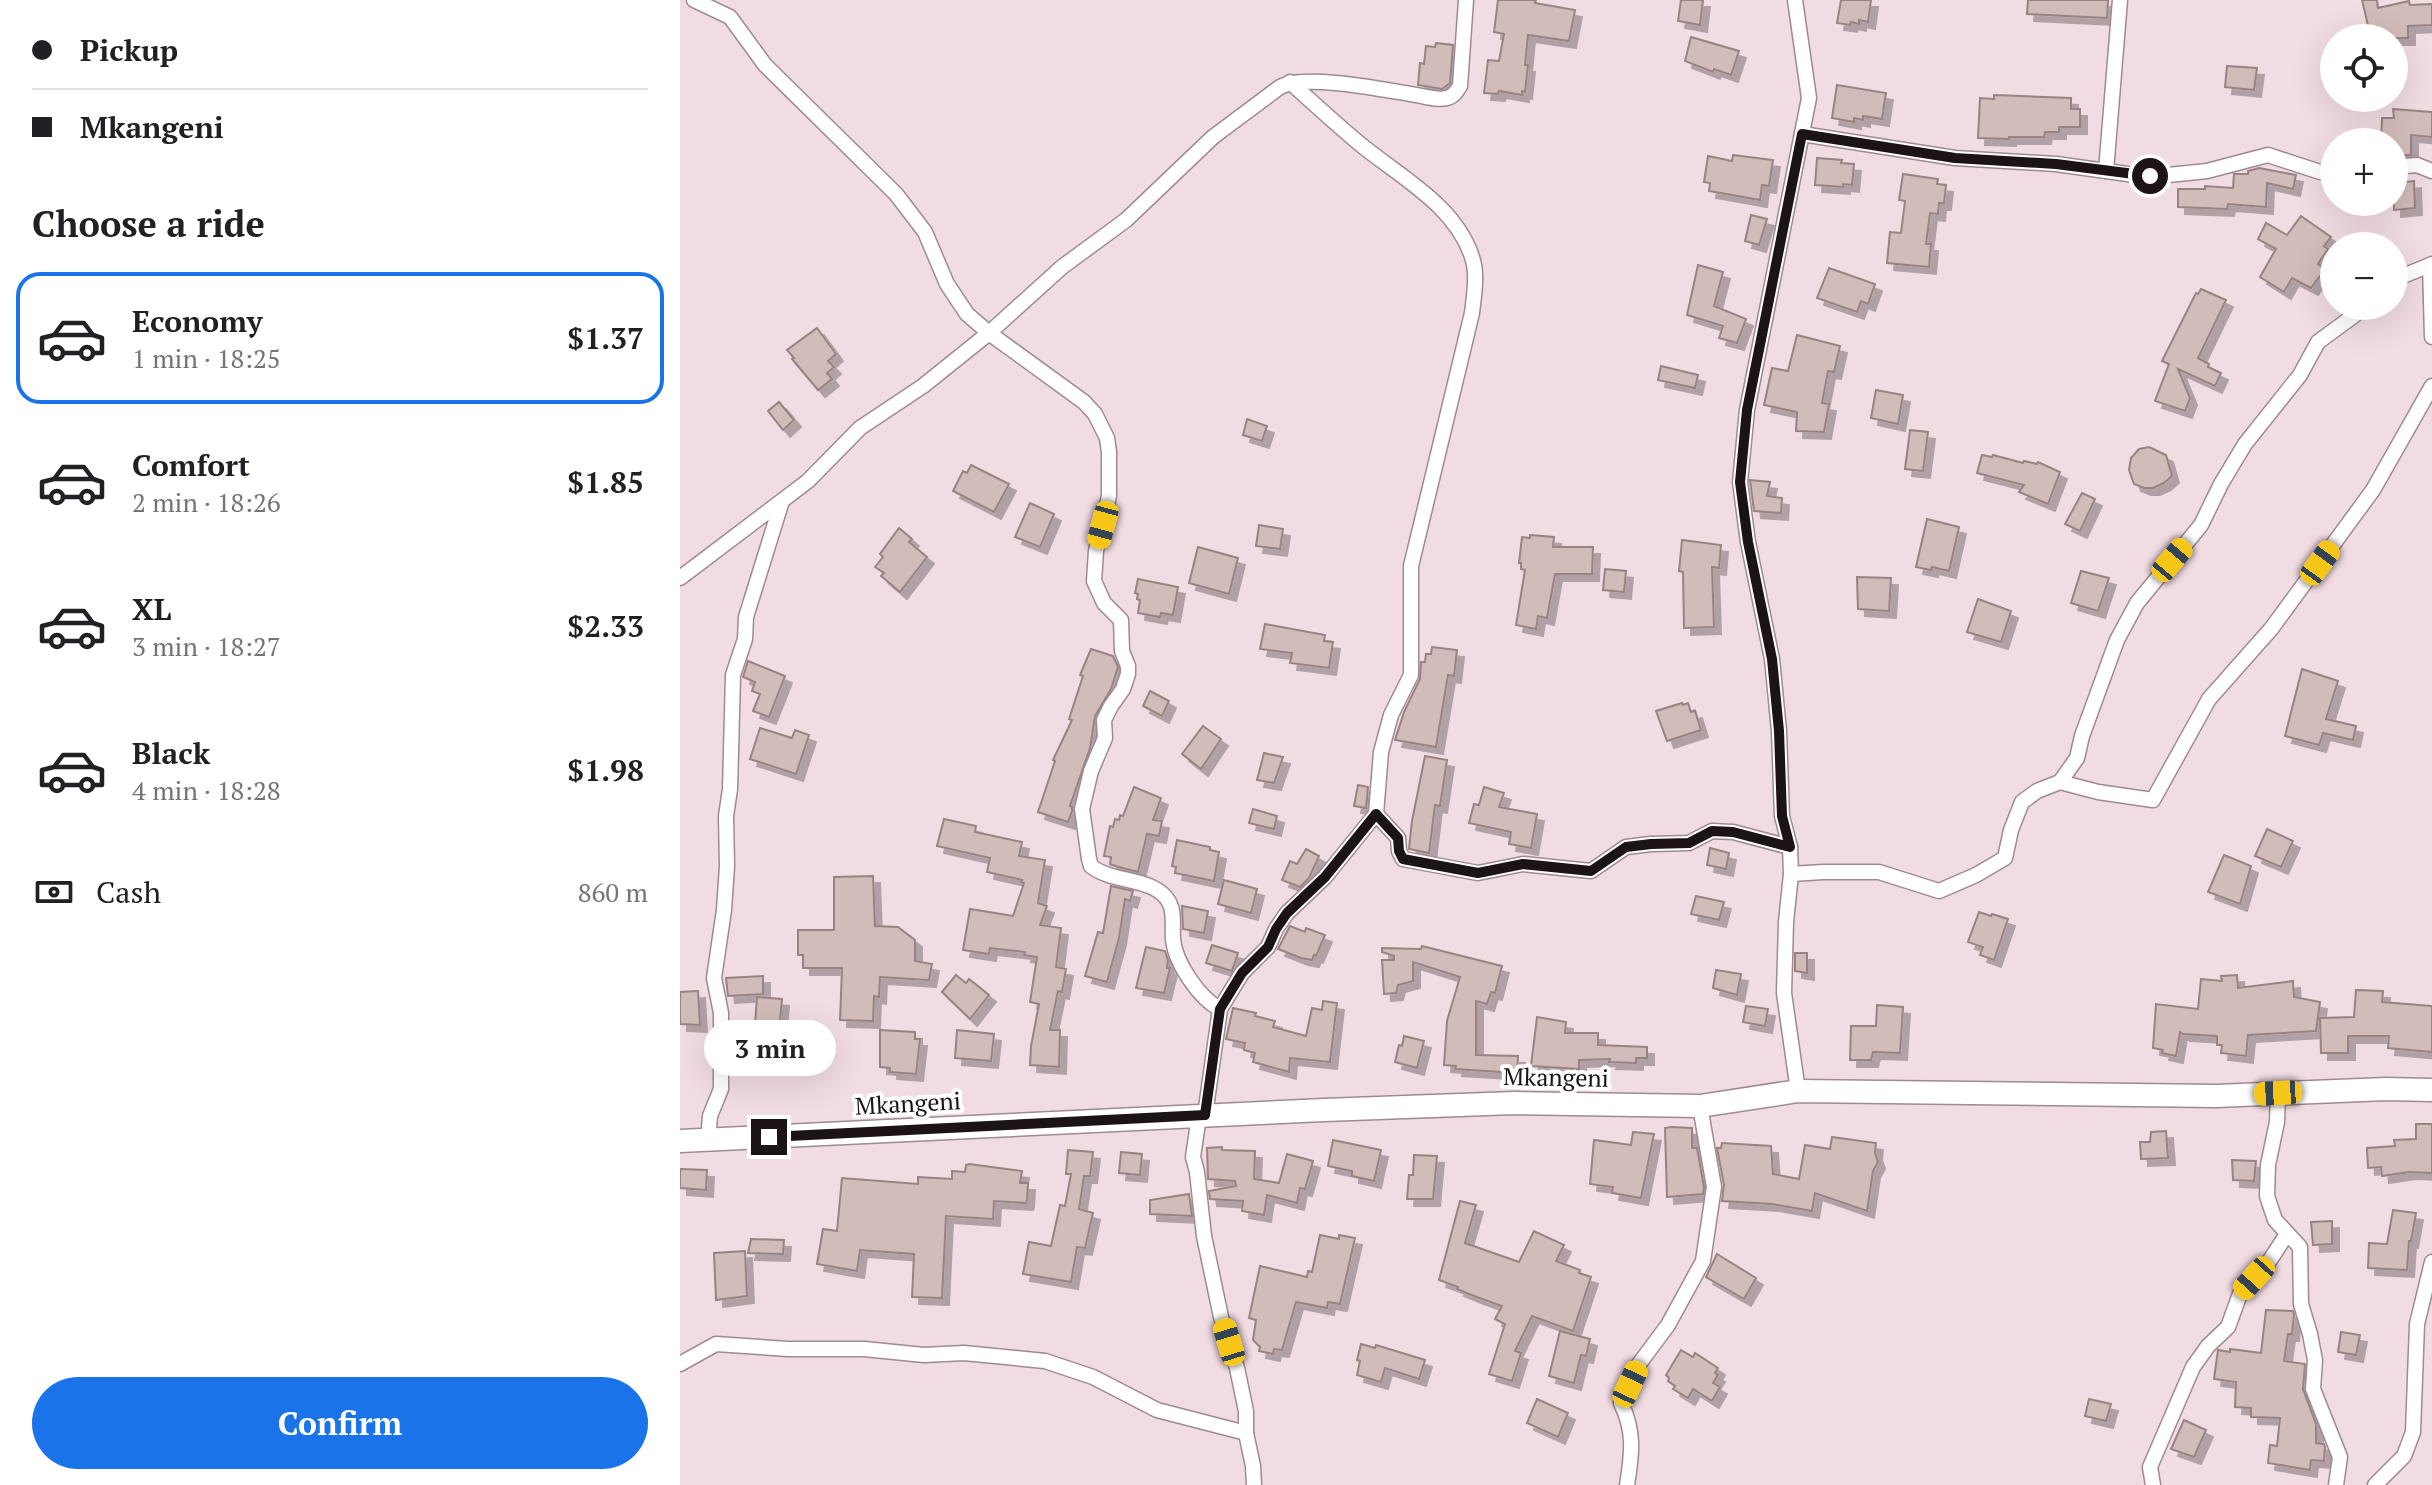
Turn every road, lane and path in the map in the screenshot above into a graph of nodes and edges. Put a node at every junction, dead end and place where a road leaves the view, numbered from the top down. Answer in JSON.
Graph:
{"nodes":[{"id":1,"x":694,"y":0,"type":"edge"},
{"id":2,"x":1466,"y":0,"type":"edge"},
{"id":3,"x":1795,"y":0,"type":"edge"},
{"id":4,"x":2120,"y":0,"type":"edge"},
{"id":5,"x":1290,"y":82,"type":"junction"},
{"id":6,"x":1802,"y":134,"type":"junction"},
{"id":7,"x":2408,"y":166,"type":"edge"},
{"id":8,"x":2106,"y":171,"type":"junction"},
{"id":9,"x":2432,"y":171,"type":"edge"},
{"id":10,"x":2320,"y":172,"type":"edge"},
{"id":11,"x":2431,"y":264,"type":"edge"},
{"id":12,"x":2408,"y":274,"type":"edge"},
{"id":13,"x":2348,"y":320,"type":"edge"},
{"id":14,"x":989,"y":333,"type":"junction"},
{"id":15,"x":2432,"y":337,"type":"edge"},
{"id":16,"x":2432,"y":386,"type":"edge"},
{"id":17,"x":782,"y":501,"type":"junction"},
{"id":18,"x":680,"y":578,"type":"edge"},
{"id":19,"x":2060,"y":782,"type":"junction"},
{"id":20,"x":1376,"y":814,"type":"junction"},
{"id":21,"x":1790,"y":847,"type":"junction"},
{"id":22,"x":1791,"y":874,"type":"junction"},
{"id":23,"x":1220,"y":1009,"type":"junction"},
{"id":24,"x":2432,"y":1090,"type":"edge"},
{"id":25,"x":1798,"y":1091,"type":"junction"},
{"id":26,"x":2278,"y":1093,"type":"junction"},
{"id":27,"x":1700,"y":1106,"type":"junction"},
{"id":28,"x":1202,"y":1116,"type":"junction"},
{"id":29,"x":708,"y":1140,"type":"junction"},
{"id":30,"x":680,"y":1141,"type":"edge"},
{"id":31,"x":2287,"y":1234,"type":"junction"},
{"id":32,"x":2432,"y":1262,"type":"edge"},
{"id":33,"x":680,"y":1364,"type":"edge"},
{"id":34,"x":1246,"y":1433,"type":"junction"},
{"id":35,"x":1254,"y":1485,"type":"edge"},
{"id":36,"x":1627,"y":1485,"type":"edge"},
{"id":37,"x":2153,"y":1485,"type":"edge"},
{"id":38,"x":2336,"y":1485,"type":"edge"},
{"id":39,"x":2375,"y":1485,"type":"edge"}],
"edges":[{"from":1,"to":14,"type":"street"},
{"from":2,"to":5,"type":"street"},
{"from":3,"to":6,"type":"street"},
{"from":4,"to":8,"type":"street"},
{"from":5,"to":14,"type":"street"},
{"from":5,"to":20,"type":"street"},
{"from":6,"to":8,"type":"street"},
{"from":6,"to":21,"type":"street"},
{"from":7,"to":9,"type":"street"},
{"from":8,"to":10,"type":"street"},
{"from":11,"to":12,"type":"street"},
{"from":11,"to":15,"type":"street"},
{"from":13,"to":19,"type":"street"},
{"from":14,"to":17,"type":"street"},
{"from":14,"to":23,"type":"street"},
{"from":16,"to":19,"type":"street"},
{"from":17,"to":18,"type":"street"},
{"from":17,"to":29,"type":"street"},
{"from":19,"to":22,"type":"street"},
{"from":20,"to":21,"type":"street"},
{"from":20,"to":23,"type":"street"},
{"from":21,"to":22,"type":"street"},
{"from":22,"to":25,"type":"street"},
{"from":23,"to":28,"type":"street"},
{"from":24,"to":26,"type":"street","name":"Mkangeni"},
{"from":25,"to":26,"type":"street","name":"Mkangeni"},
{"from":25,"to":27,"type":"street","name":"Mkangeni"},
{"from":26,"to":31,"type":"street"},
{"from":27,"to":28,"type":"street","name":"Mkangeni"},
{"from":27,"to":36,"type":"street"},
{"from":28,"to":29,"type":"street","name":"Mkangeni"},
{"from":28,"to":34,"type":"street"},
{"from":29,"to":30,"type":"street","name":"Mkangeni"},
{"from":31,"to":37,"type":"street"},
{"from":31,"to":38,"type":"street"},
{"from":32,"to":39,"type":"street"},
{"from":33,"to":34,"type":"street"},
{"from":34,"to":35,"type":"street"}]}
